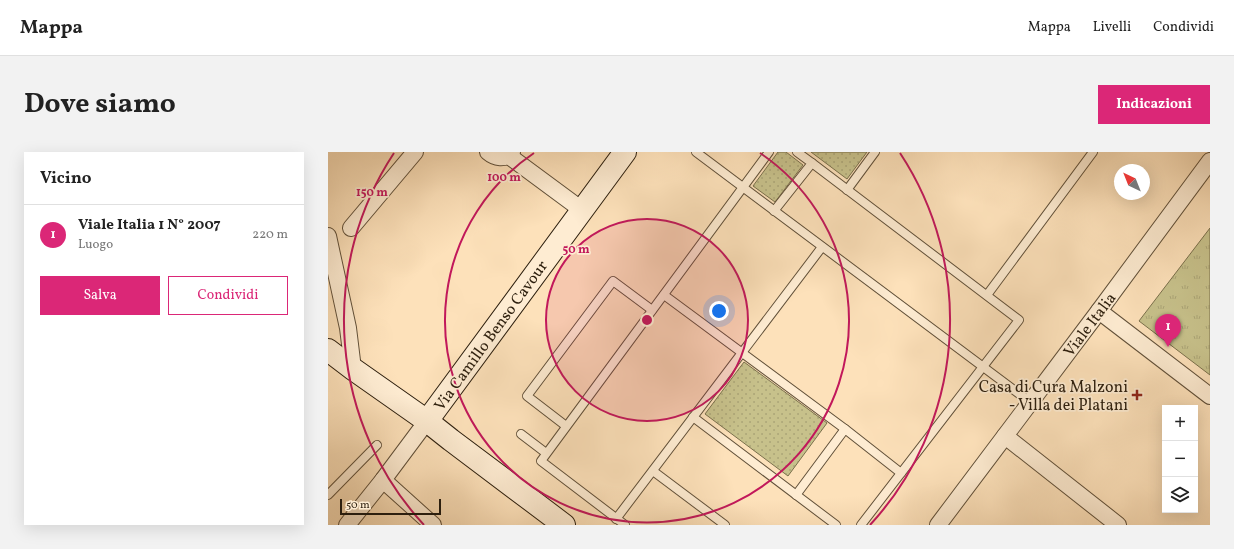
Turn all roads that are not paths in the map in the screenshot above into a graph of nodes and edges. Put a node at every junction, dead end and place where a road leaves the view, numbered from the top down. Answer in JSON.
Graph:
{"nodes":[{"id":1,"x":415,"y":152,"type":"edge"},
{"id":2,"x":488,"y":152,"type":"edge"},
{"id":3,"x":625,"y":152,"type":"edge"},
{"id":4,"x":696,"y":152,"type":"edge"},
{"id":5,"x":769,"y":152,"type":"edge"},
{"id":6,"x":797,"y":152,"type":"edge"},
{"id":7,"x":875,"y":152,"type":"edge"},
{"id":8,"x":1093,"y":152,"type":"edge"},
{"id":9,"x":510,"y":154,"type":"edge"},
{"id":10,"x":1210,"y":161,"type":"edge"},
{"id":11,"x":812,"y":163,"type":"junction"},
{"id":12,"x":743,"y":188,"type":"junction"},
{"id":13,"x":847,"y":190,"type":"junction"},
{"id":14,"x":582,"y":210,"type":"junction"},
{"id":15,"x":774,"y":211,"type":"junction"},
{"id":16,"x":351,"y":228,"type":"dead end"},
{"id":17,"x":328,"y":236,"type":"edge"},
{"id":18,"x":822,"y":247,"type":"junction"},
{"id":19,"x":664,"y":294,"type":"junction"},
{"id":20,"x":987,"y":295,"type":"junction"},
{"id":21,"x":652,"y":310,"type":"junction"},
{"id":22,"x":1099,"y":311,"type":"junction"},
{"id":23,"x":328,"y":350,"type":"edge"},
{"id":24,"x":742,"y":353,"type":"junction"},
{"id":25,"x":983,"y":367,"type":"junction"},
{"id":26,"x":353,"y":369,"type":"junction"},
{"id":27,"x":1210,"y":396,"type":"edge"},
{"id":28,"x":1030,"y":402,"type":"junction"},
{"id":29,"x":693,"y":417,"type":"junction"},
{"id":30,"x":427,"y":421,"type":"junction"},
{"id":31,"x":566,"y":426,"type":"junction"},
{"id":32,"x":845,"y":430,"type":"junction"},
{"id":33,"x":521,"y":434,"type":"dead end"},
{"id":34,"x":1005,"y":436,"type":"junction"},
{"id":35,"x":377,"y":445,"type":"dead end"},
{"id":36,"x":546,"y":453,"type":"junction"},
{"id":37,"x":653,"y":471,"type":"junction"},
{"id":38,"x":902,"y":473,"type":"junction"},
{"id":39,"x":383,"y":480,"type":"junction"},
{"id":40,"x":796,"y":494,"type":"junction"},
{"id":41,"x":328,"y":495,"type":"edge"},
{"id":42,"x":616,"y":519,"type":"junction"},
{"id":43,"x":347,"y":525,"type":"edge"},
{"id":44,"x":433,"y":525,"type":"edge"},
{"id":45,"x":564,"y":525,"type":"edge"},
{"id":46,"x":625,"y":525,"type":"edge"},
{"id":47,"x":725,"y":525,"type":"edge"},
{"id":48,"x":836,"y":525,"type":"edge"},
{"id":49,"x":861,"y":525,"type":"edge"},
{"id":50,"x":938,"y":525,"type":"edge"},
{"id":51,"x":1118,"y":525,"type":"edge"}],
"edges":[{"from":1,"to":16,"type":"street"},
{"from":2,"to":9,"type":"street"},
{"from":3,"to":14,"type":"street","name":"Via Camillo Benso Cavour"},
{"from":4,"to":12,"type":"lane"},
{"from":5,"to":12,"type":"lane"},
{"from":6,"to":11,"type":"lane"},
{"from":7,"to":13,"type":"lane"},
{"from":8,"to":20,"type":"lane"},
{"from":9,"to":14,"type":"street"},
{"from":10,"to":22,"type":"street","name":"Viale Italia"},
{"from":11,"to":13,"type":"lane"},
{"from":11,"to":15,"type":"lane"},
{"from":12,"to":15,"type":"lane"},
{"from":12,"to":19,"type":"lane"},
{"from":13,"to":20,"type":"lane"},
{"from":14,"to":30,"type":"street","name":"Via Camillo Benso Cavour"},
{"from":15,"to":18,"type":"lane"},
{"from":17,"to":26,"type":"street"},
{"from":18,"to":24,"type":"lane"},
{"from":18,"to":25,"type":"lane"},
{"from":19,"to":21,"type":"lane"},
{"from":19,"to":24,"type":"lane"},
{"from":20,"to":25,"type":"lane"},
{"from":21,"to":31,"type":"lane"},
{"from":21,"to":31,"type":"lane"},
{"from":22,"to":27,"type":"street"},
{"from":22,"to":28,"type":"street","name":"Viale Italia"},
{"from":23,"to":26,"type":"street"},
{"from":24,"to":29,"type":"lane"},
{"from":24,"to":32,"type":"lane"},
{"from":25,"to":28,"type":"lane"},
{"from":25,"to":38,"type":"lane"},
{"from":26,"to":30,"type":"street"},
{"from":28,"to":34,"type":"street","name":"Viale Italia"},
{"from":29,"to":37,"type":"lane"},
{"from":29,"to":40,"type":"lane"},
{"from":30,"to":39,"type":"street"},
{"from":30,"to":45,"type":"street"},
{"from":31,"to":36,"type":"lane"},
{"from":32,"to":38,"type":"lane"},
{"from":32,"to":40,"type":"lane"},
{"from":33,"to":36,"type":"lane"},
{"from":34,"to":50,"type":"street","name":"Viale Italia"},
{"from":34,"to":51,"type":"street"},
{"from":35,"to":41,"type":"lane"},
{"from":36,"to":42,"type":"lane"},
{"from":37,"to":42,"type":"lane"},
{"from":37,"to":47,"type":"lane"},
{"from":38,"to":49,"type":"lane"},
{"from":39,"to":43,"type":"street"},
{"from":39,"to":44,"type":"street"},
{"from":40,"to":48,"type":"lane"},
{"from":42,"to":46,"type":"lane"}]}
